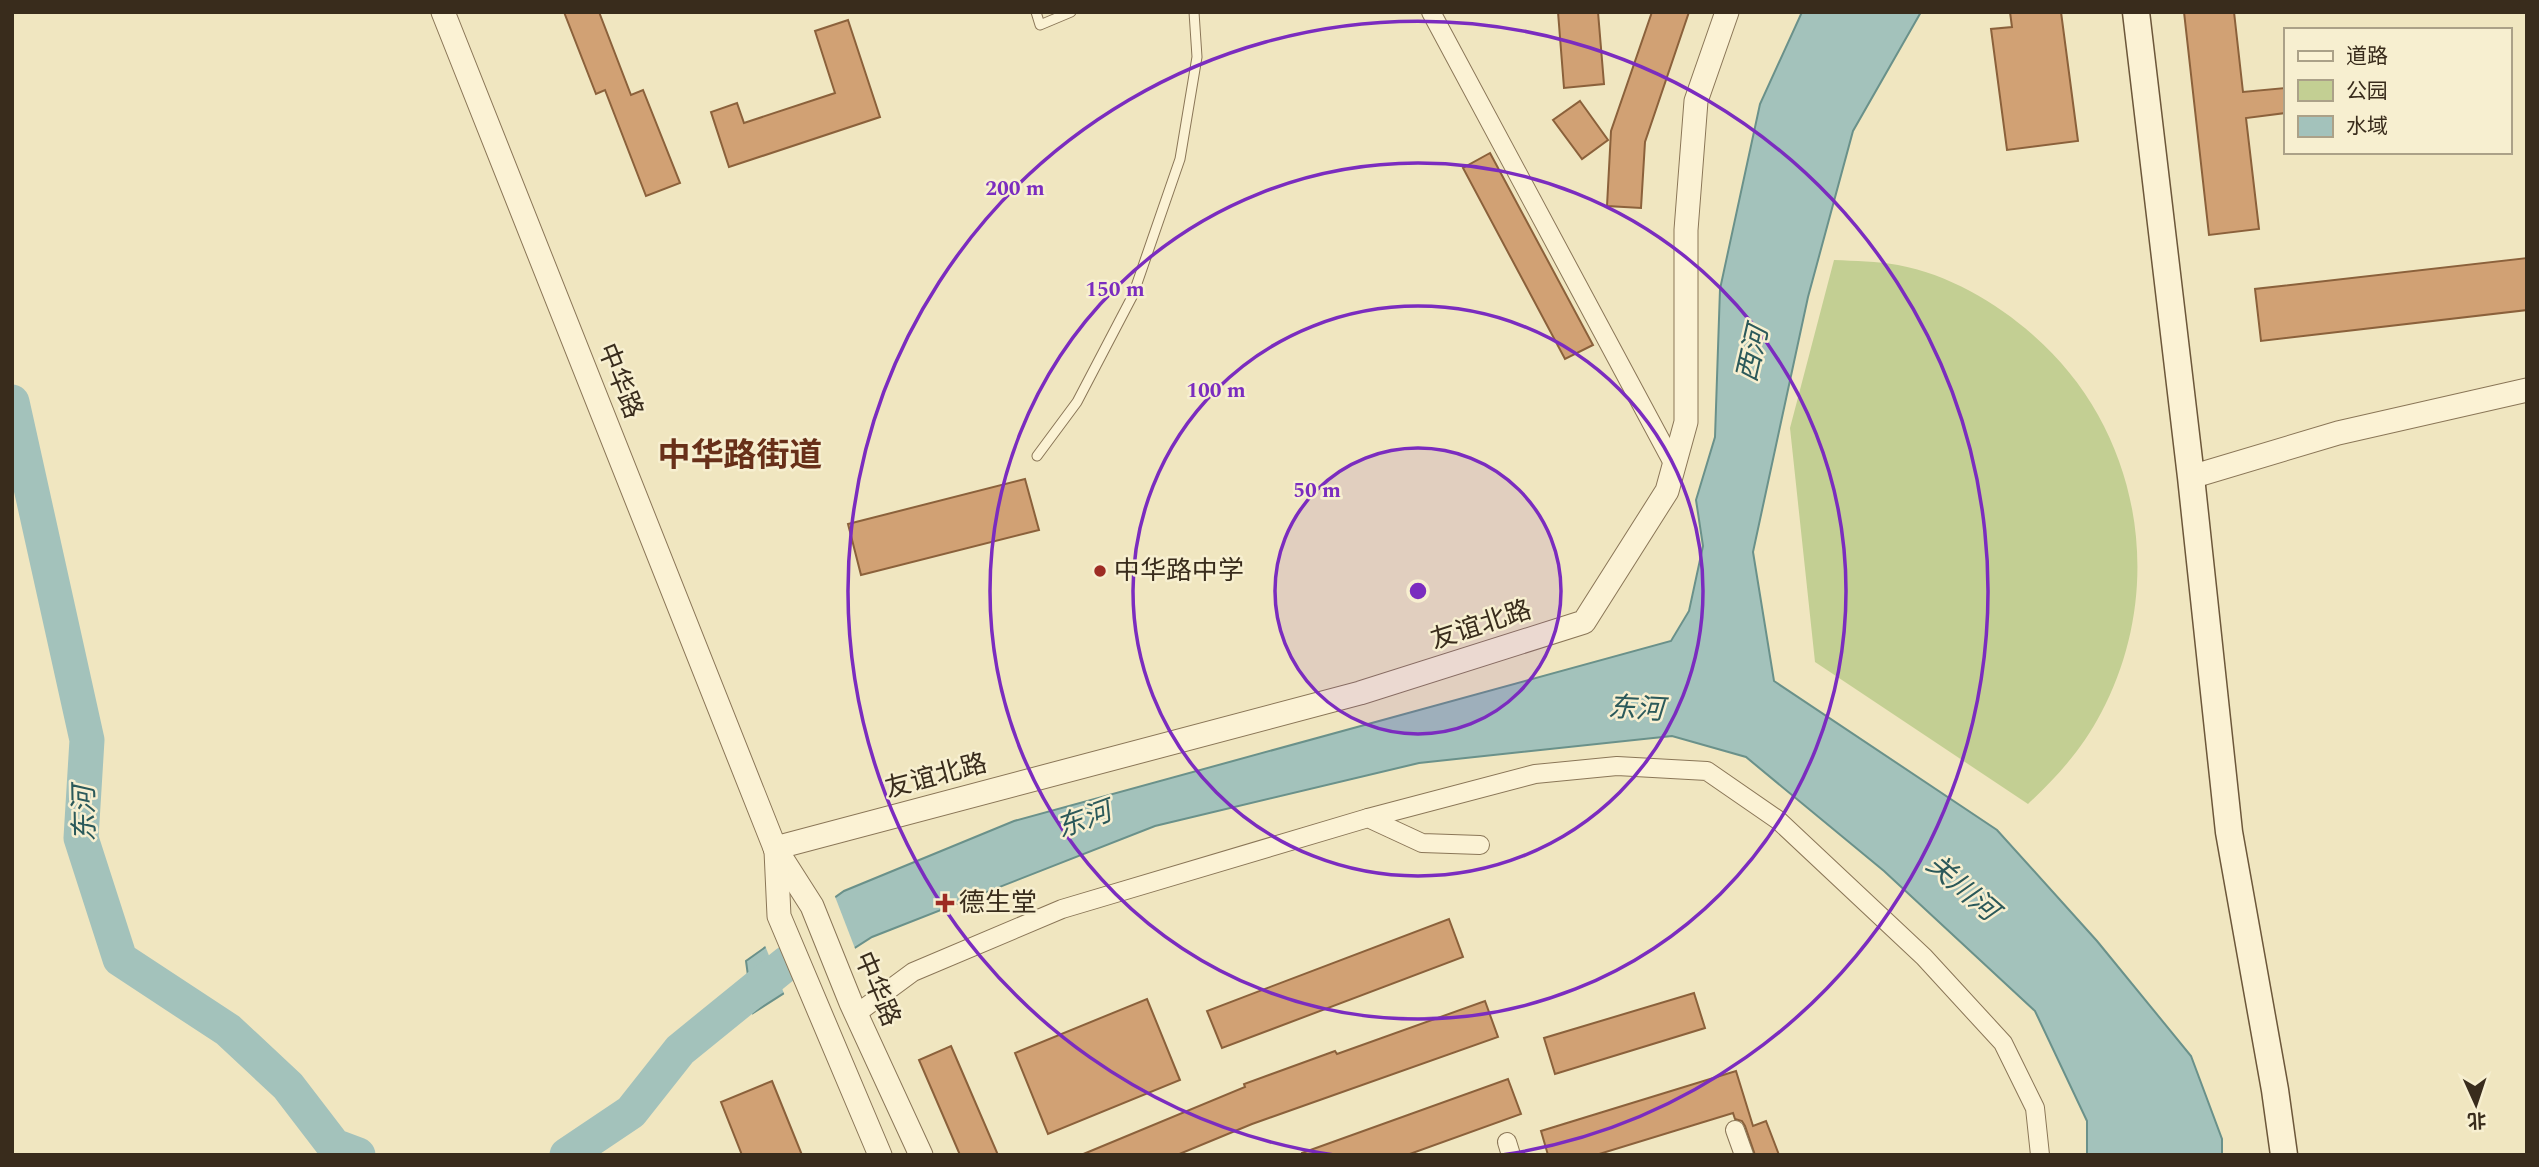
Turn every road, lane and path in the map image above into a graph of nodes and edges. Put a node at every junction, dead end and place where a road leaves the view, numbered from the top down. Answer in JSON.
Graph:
{"nodes":[{"id":1,"x":443,"y":12,"type":"edge"},
{"id":2,"x":1035,"y":12,"type":"edge"},
{"id":3,"x":1071,"y":12,"type":"edge"},
{"id":4,"x":1194,"y":12,"type":"edge"},
{"id":5,"x":1431,"y":12,"type":"edge"},
{"id":6,"x":1727,"y":12,"type":"edge"},
{"id":7,"x":2136,"y":12,"type":"edge"},
{"id":8,"x":2527,"y":390,"type":"edge"},
{"id":9,"x":1037,"y":456,"type":"dead end"},
{"id":10,"x":1674,"y":465,"type":"junction"},
{"id":11,"x":2191,"y":477,"type":"junction"},
{"id":12,"x":1368,"y":818,"type":"junction"},
{"id":13,"x":1480,"y":845,"type":"dead end"},
{"id":14,"x":775,"y":848,"type":"junction"},
{"id":15,"x":853,"y":1008,"type":"junction"},
{"id":16,"x":1735,"y":1130,"type":"dead end"},
{"id":17,"x":880,"y":1155,"type":"edge"},
{"id":18,"x":921,"y":1155,"type":"edge"},
{"id":19,"x":1744,"y":1155,"type":"edge"},
{"id":20,"x":2040,"y":1155,"type":"edge"},
{"id":21,"x":2284,"y":1155,"type":"edge"}],
"edges":[{"from":1,"to":14,"type":"street","name":"中华路"},
{"from":2,"to":3,"type":"lane"},
{"from":4,"to":9,"type":"lane"},
{"from":5,"to":10,"type":"street"},
{"from":6,"to":10,"type":"street","name":"友谊北路"},
{"from":7,"to":11,"type":"main road"},
{"from":8,"to":11,"type":"street"},
{"from":10,"to":14,"type":"street","name":"友谊北路"},
{"from":11,"to":21,"type":"main road"},
{"from":12,"to":13,"type":"street"},
{"from":12,"to":15,"type":"street"},
{"from":12,"to":20,"type":"street"},
{"from":14,"to":15,"type":"street","name":"中华路"},
{"from":14,"to":17,"type":"street","name":"中华路"},
{"from":15,"to":18,"type":"street","name":"中华路"},
{"from":16,"to":19,"type":"street"}]}
